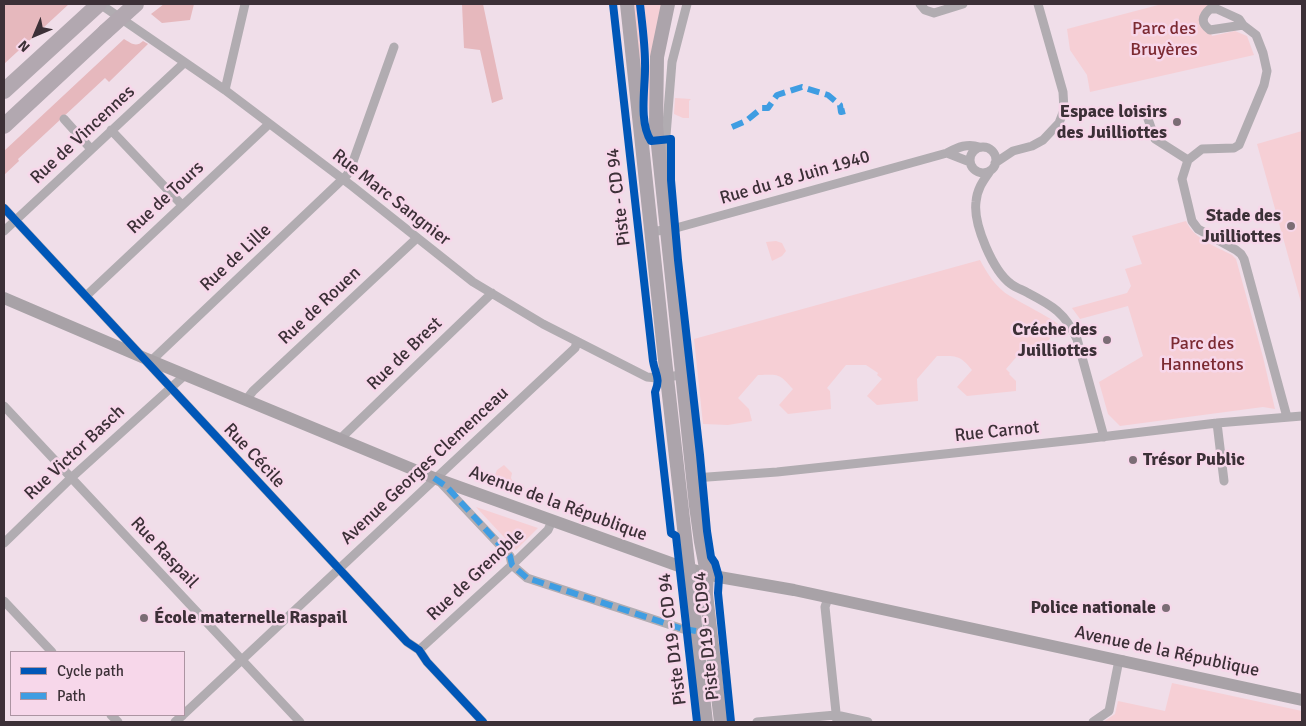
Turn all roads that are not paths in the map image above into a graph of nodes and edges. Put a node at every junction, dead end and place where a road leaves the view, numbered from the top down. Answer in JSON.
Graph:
{"nodes":[{"id":1,"x":99,"y":4,"type":"edge"},
{"id":2,"x":136,"y":4,"type":"edge"},
{"id":3,"x":245,"y":4,"type":"edge"},
{"id":4,"x":626,"y":4,"type":"edge"},
{"id":5,"x":668,"y":4,"type":"edge"},
{"id":6,"x":687,"y":4,"type":"edge"},
{"id":7,"x":920,"y":4,"type":"edge"},
{"id":8,"x":963,"y":4,"type":"edge"},
{"id":9,"x":1038,"y":4,"type":"edge"},
{"id":10,"x":1210,"y":6,"type":"edge"},
{"id":11,"x":1243,"y":24,"type":"junction"},
{"id":12,"x":394,"y":47,"type":"dead end"},
{"id":13,"x":184,"y":63,"type":"junction"},
{"id":14,"x":225,"y":90,"type":"junction"},
{"id":15,"x":4,"y":91,"type":"edge"},
{"id":16,"x":1148,"y":116,"type":"dead end"},
{"id":17,"x":64,"y":119,"type":"dead end"},
{"id":18,"x":268,"y":124,"type":"junction"},
{"id":19,"x":4,"y":126,"type":"edge"},
{"id":20,"x":110,"y":130,"type":"junction"},
{"id":21,"x":979,"y":147,"type":"junction"},
{"id":22,"x":91,"y":148,"type":"junction"},
{"id":23,"x":992,"y":150,"type":"junction"},
{"id":24,"x":1014,"y":152,"type":"junction"},
{"id":25,"x":947,"y":153,"type":"junction"},
{"id":26,"x":1188,"y":160,"type":"junction"},
{"id":27,"x":970,"y":162,"type":"junction"},
{"id":28,"x":992,"y":167,"type":"junction"},
{"id":29,"x":976,"y":171,"type":"junction"},
{"id":30,"x":342,"y":180,"type":"junction"},
{"id":31,"x":661,"y":185,"type":"junction"},
{"id":32,"x":979,"y":186,"type":"junction"},
{"id":33,"x":182,"y":205,"type":"junction"},
{"id":34,"x":4,"y":208,"type":"edge"},
{"id":35,"x":16,"y":220,"type":"junction"},
{"id":36,"x":666,"y":229,"type":"junction"},
{"id":37,"x":4,"y":231,"type":"edge"},
{"id":38,"x":651,"y":232,"type":"junction"},
{"id":39,"x":417,"y":238,"type":"junction"},
{"id":40,"x":492,"y":293,"type":"junction"},
{"id":41,"x":86,"y":296,"type":"junction"},
{"id":42,"x":4,"y":298,"type":"edge"},
{"id":43,"x":577,"y":342,"type":"junction"},
{"id":44,"x":146,"y":359,"type":"junction"},
{"id":45,"x":185,"y":375,"type":"junction"},
{"id":46,"x":682,"y":375,"type":"junction"},
{"id":47,"x":667,"y":377,"type":"junction"},
{"id":48,"x":169,"y":388,"type":"junction"},
{"id":49,"x":246,"y":400,"type":"junction"},
{"id":50,"x":4,"y":406,"type":"edge"},
{"id":51,"x":1302,"y":416,"type":"edge"},
{"id":52,"x":1287,"y":418,"type":"junction"},
{"id":53,"x":1217,"y":422,"type":"junction"},
{"id":54,"x":1104,"y":437,"type":"junction"},
{"id":55,"x":340,"y":439,"type":"junction"},
{"id":56,"x":677,"y":471,"type":"junction"},
{"id":57,"x":72,"y":478,"type":"junction"},
{"id":58,"x":434,"y":478,"type":"junction"},
{"id":59,"x":694,"y":478,"type":"junction"},
{"id":60,"x":1224,"y":481,"type":"dead end"},
{"id":61,"x":552,"y":521,"type":"junction"},
{"id":62,"x":4,"y":544,"type":"edge"},
{"id":63,"x":512,"y":565,"type":"junction"},
{"id":64,"x":688,"y":568,"type":"junction"},
{"id":65,"x":339,"y":569,"type":"junction"},
{"id":66,"x":707,"y":573,"type":"junction"},
{"id":67,"x":828,"y":598,"type":"junction"},
{"id":68,"x":4,"y":601,"type":"edge"},
{"id":69,"x":696,"y":631,"type":"junction"},
{"id":70,"x":419,"y":650,"type":"junction"},
{"id":71,"x":51,"y":651,"type":"edge"},
{"id":72,"x":241,"y":660,"type":"junction"},
{"id":73,"x":1122,"y":660,"type":"junction"},
{"id":74,"x":1302,"y":700,"type":"edge"},
{"id":75,"x":185,"y":712,"type":"edge"},
{"id":76,"x":706,"y":716,"type":"edge"},
{"id":77,"x":836,"y":719,"type":"edge"},
{"id":78,"x":300,"y":722,"type":"edge"},
{"id":79,"x":483,"y":722,"type":"edge"},
{"id":80,"x":720,"y":722,"type":"edge"},
{"id":81,"x":756,"y":722,"type":"edge"},
{"id":82,"x":868,"y":722,"type":"edge"},
{"id":83,"x":1093,"y":722,"type":"edge"}],
"edges":[{"from":1,"to":13,"type":"street","name":"Rue Marc Sangnier"},
{"from":1,"to":15,"type":"highway"},
{"from":2,"to":19,"type":"highway","bridge":true},
{"from":3,"to":14,"type":"street"},
{"from":4,"to":38,"type":"main road"},
{"from":5,"to":31,"type":"main road"},
{"from":6,"to":31,"type":"street"},
{"from":7,"to":8,"type":"street"},
{"from":9,"to":24,"type":"street"},
{"from":10,"to":11,"type":"street"},
{"from":10,"to":11,"type":"street"},
{"from":11,"to":26,"type":"street"},
{"from":12,"to":30,"type":"street","name":"Rue de Lille"},
{"from":13,"to":14,"type":"street","name":"Rue Marc Sangnier"},
{"from":13,"to":20,"type":"street","name":"Rue de Vincennes"},
{"from":14,"to":18,"type":"street","name":"Rue Marc Sangnier"},
{"from":16,"to":26,"type":"street"},
{"from":17,"to":22,"type":"street"},
{"from":18,"to":30,"type":"street","name":"Rue Marc Sangnier"},
{"from":18,"to":33,"type":"street","name":"Rue de Tours"},
{"from":20,"to":22,"type":"street","name":"Rue de Vincennes"},
{"from":20,"to":33,"type":"street"},
{"from":21,"to":23,"type":"street"},
{"from":21,"to":25,"type":"street","name":"Rue du 18 Juin 1940"},
{"from":21,"to":27,"type":"street"},
{"from":22,"to":35,"type":"street","name":"Rue de Vincennes"},
{"from":23,"to":24,"type":"street"},
{"from":23,"to":28,"type":"street"},
{"from":24,"to":28,"type":"street"},
{"from":25,"to":27,"type":"street"},
{"from":25,"to":36,"type":"street","name":"Rue du 18 Juin 1940"},
{"from":26,"to":52,"type":"street"},
{"from":27,"to":29,"type":"street"},
{"from":28,"to":29,"type":"street"},
{"from":28,"to":32,"type":"street"},
{"from":29,"to":32,"type":"street"},
{"from":30,"to":39,"type":"street","name":"Rue Marc Sangnier"},
{"from":30,"to":44,"type":"street","name":"Rue de Lille"},
{"from":31,"to":36,"type":"main road"},
{"from":32,"to":54,"type":"street"},
{"from":33,"to":41,"type":"street","name":"Rue de Tours"},
{"from":34,"to":35,"type":"street","name":"Rue Cécile"},
{"from":35,"to":37,"type":"street","name":"Rue de Vincennes"},
{"from":35,"to":41,"type":"street","name":"Rue Cécile"},
{"from":36,"to":38,"type":"street","name":"Rue du 18 Juin 1940"},
{"from":36,"to":46,"type":"main road"},
{"from":38,"to":47,"type":"main road"},
{"from":39,"to":40,"type":"street","name":"Rue Marc Sangnier"},
{"from":39,"to":49,"type":"street","name":"Rue de Rouen"},
{"from":40,"to":43,"type":"street","name":"Rue Marc Sangnier"},
{"from":40,"to":55,"type":"street","name":"Rue de Brest"},
{"from":41,"to":44,"type":"street","name":"Rue Cécile"},
{"from":42,"to":44,"type":"main road","name":"Avenue de la République"},
{"from":43,"to":47,"type":"street","name":"Rue Marc Sangnier"},
{"from":43,"to":58,"type":"street","name":"Avenue Georges Clemenceau"},
{"from":44,"to":45,"type":"main road","name":"Avenue de la République"},
{"from":44,"to":48,"type":"street","name":"Rue Cécile"},
{"from":45,"to":48,"type":"street","name":"Rue Victor Basch"},
{"from":45,"to":49,"type":"main road","name":"Avenue de la République"},
{"from":46,"to":47,"type":"street","name":"Rue Marc Sangnier"},
{"from":46,"to":59,"type":"main road"},
{"from":47,"to":56,"type":"main road"},
{"from":48,"to":57,"type":"street","name":"Rue Victor Basch"},
{"from":48,"to":65,"type":"street","name":"Rue Cécile"},
{"from":49,"to":55,"type":"main road","name":"Avenue de la République"},
{"from":50,"to":57,"type":"street","name":"Rue Raspail"},
{"from":51,"to":52,"type":"street","name":"Rue Carnot"},
{"from":52,"to":53,"type":"street","name":"Rue Carnot"},
{"from":53,"to":54,"type":"street","name":"Rue Carnot"},
{"from":53,"to":60,"type":"street"},
{"from":54,"to":59,"type":"street","name":"Rue Carnot"},
{"from":55,"to":58,"type":"main road","name":"Avenue de la République"},
{"from":56,"to":59,"type":"main road"},
{"from":56,"to":64,"type":"main road"},
{"from":57,"to":62,"type":"street","name":"Rue Victor Basch"},
{"from":57,"to":72,"type":"street","name":"Rue Raspail"},
{"from":58,"to":61,"type":"main road","name":"Avenue de la République"},
{"from":58,"to":63,"type":"street"},
{"from":58,"to":65,"type":"street","name":"Avenue Georges Clemenceau"},
{"from":59,"to":66,"type":"main road"},
{"from":61,"to":63,"type":"street","name":"Rue de Grenoble"},
{"from":61,"to":64,"type":"main road","name":"Avenue de la République"},
{"from":63,"to":69,"type":"street"},
{"from":63,"to":70,"type":"street","name":"Rue de Grenoble"},
{"from":64,"to":66,"type":"main road","name":"Avenue de la République"},
{"from":64,"to":69,"type":"main road"},
{"from":65,"to":70,"type":"street","name":"Rue Cécile"},
{"from":65,"to":72,"type":"street","name":"Avenue Georges Clemenceau"},
{"from":66,"to":67,"type":"main road","name":"Avenue de la République"},
{"from":66,"to":80,"type":"main road"},
{"from":67,"to":73,"type":"main road","name":"Avenue de la République"},
{"from":67,"to":77,"type":"street"},
{"from":68,"to":71,"type":"street"},
{"from":69,"to":76,"type":"main road"},
{"from":70,"to":79,"type":"street","name":"Rue Cécile"},
{"from":72,"to":75,"type":"street","name":"Avenue Georges Clemenceau"},
{"from":72,"to":78,"type":"street","name":"Rue Raspail"},
{"from":73,"to":74,"type":"main road","name":"Avenue de la République"},
{"from":73,"to":83,"type":"street"},
{"from":76,"to":80,"type":"street"},
{"from":77,"to":81,"type":"street"},
{"from":77,"to":82,"type":"street"}]}
